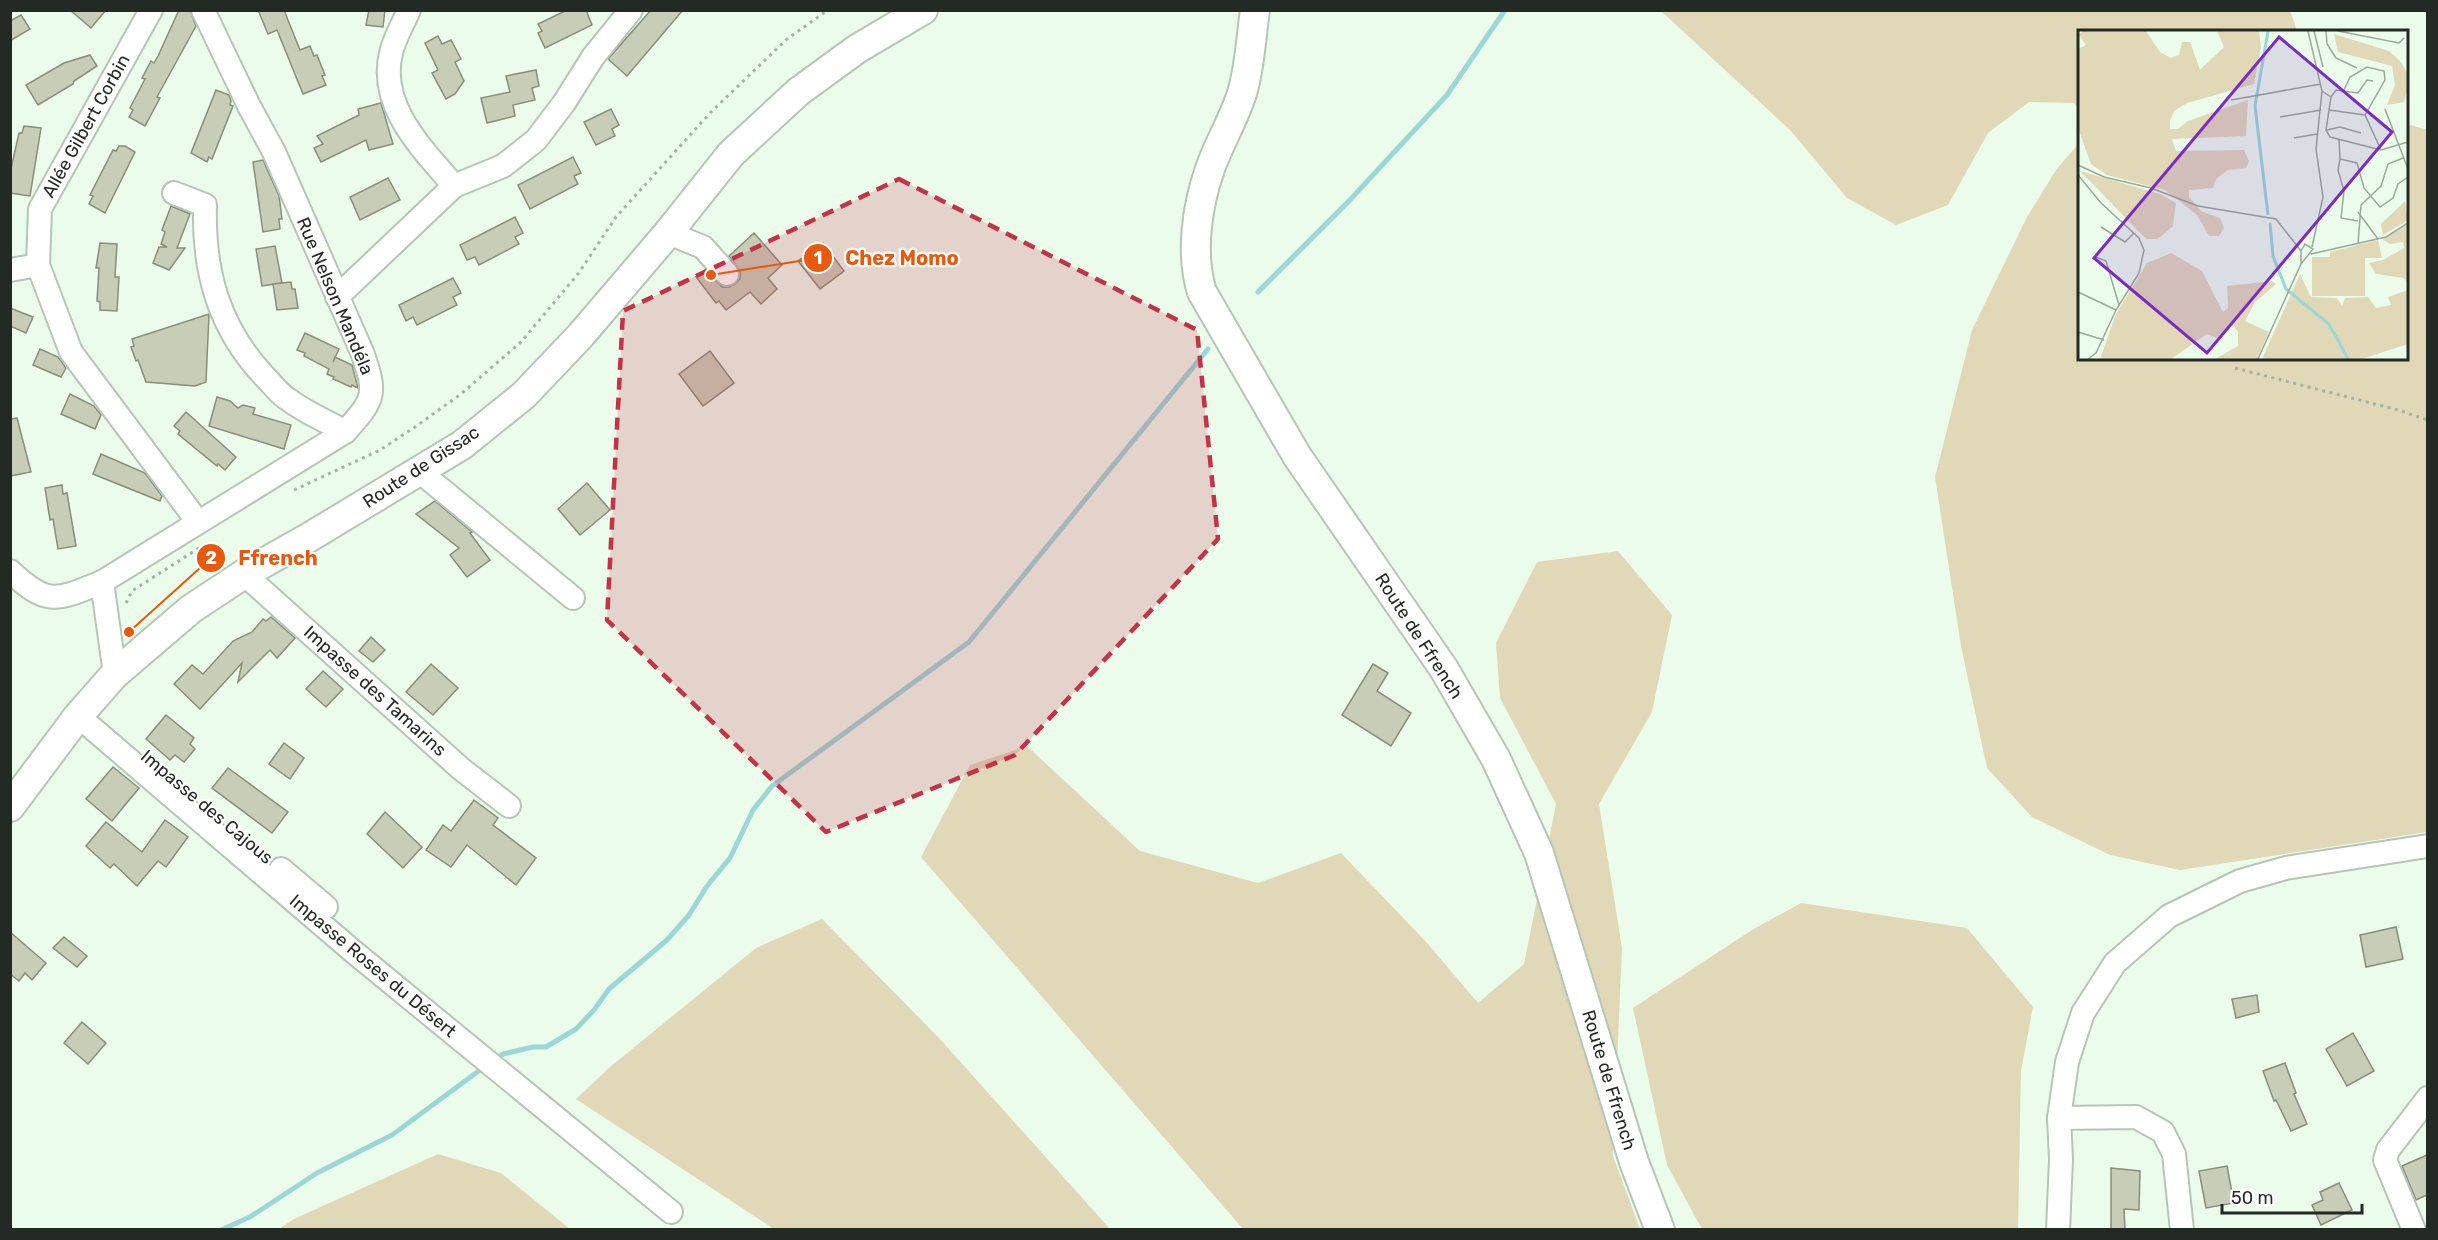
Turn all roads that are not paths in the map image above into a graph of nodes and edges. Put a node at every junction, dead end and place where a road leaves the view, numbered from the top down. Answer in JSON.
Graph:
{"nodes":[{"id":1,"x":151,"y":10,"type":"edge"},
{"id":2,"x":203,"y":10,"type":"edge"},
{"id":3,"x":409,"y":10,"type":"edge"},
{"id":4,"x":631,"y":10,"type":"edge"},
{"id":5,"x":922,"y":10,"type":"edge"},
{"id":6,"x":1233,"y":10,"type":"edge"},
{"id":7,"x":1255,"y":10,"type":"edge"},
{"id":8,"x":1247,"y":64,"type":"junction"},
{"id":9,"x":454,"y":186,"type":"junction"},
{"id":10,"x":174,"y":193,"type":"dead end"},
{"id":11,"x":668,"y":233,"type":"junction"},
{"id":12,"x":38,"y":266,"type":"junction"},
{"id":13,"x":10,"y":270,"type":"edge"},
{"id":14,"x":727,"y":274,"type":"dead end"},
{"id":15,"x":337,"y":297,"type":"junction"},
{"id":16,"x":345,"y":432,"type":"junction"},
{"id":17,"x":419,"y":471,"type":"junction"},
{"id":18,"x":198,"y":522,"type":"junction"},
{"id":19,"x":10,"y":571,"type":"edge"},
{"id":20,"x":244,"y":574,"type":"junction"},
{"id":21,"x":102,"y":582,"type":"junction"},
{"id":22,"x":573,"y":598,"type":"dead end"},
{"id":23,"x":115,"y":674,"type":"junction"},
{"id":24,"x":82,"y":712,"type":"junction"},
{"id":25,"x":509,"y":806,"type":"dead end"},
{"id":26,"x":10,"y":807,"type":"edge"},
{"id":27,"x":2427,"y":846,"type":"edge"},
{"id":28,"x":326,"y":907,"type":"dead end"},
{"id":29,"x":2427,"y":1098,"type":"edge"},
{"id":30,"x":2059,"y":1118,"type":"junction"},
{"id":31,"x":671,"y":1212,"type":"dead end"},
{"id":32,"x":1660,"y":1230,"type":"edge"},
{"id":33,"x":2058,"y":1230,"type":"edge"},
{"id":34,"x":2182,"y":1230,"type":"edge"},
{"id":35,"x":2414,"y":1230,"type":"edge"}],
"edges":[{"from":1,"to":12,"type":"street","name":"Allée Gilbert Corbin"},
{"from":2,"to":15,"type":"street","name":"Rue Nelson Mandéla"},
{"from":3,"to":9,"type":"street"},
{"from":4,"to":9,"type":"street"},
{"from":5,"to":11,"type":"main road","name":"Route de Gissac"},
{"from":6,"to":8,"type":"main road","name":"Route de Ffrench"},
{"from":7,"to":8,"type":"main road","name":"Route de Ffrench"},
{"from":8,"to":32,"type":"main road","name":"Route de Ffrench"},
{"from":9,"to":15,"type":"street"},
{"from":10,"to":16,"type":"street"},
{"from":11,"to":14,"type":"street"},
{"from":11,"to":17,"type":"main road","name":"Route de Gissac"},
{"from":12,"to":13,"type":"street"},
{"from":12,"to":18,"type":"street","name":"Allée Gilbert Corbin"},
{"from":15,"to":16,"type":"street","name":"Rue Nelson Mandéla"},
{"from":16,"to":18,"type":"street","name":"Rue Nelson Mandéla"},
{"from":17,"to":20,"type":"main road","name":"Route de Gissac"},
{"from":17,"to":22,"type":"street"},
{"from":18,"to":21,"type":"street","name":"Rue Nelson Mandéla"},
{"from":19,"to":21,"type":"street","name":"Rue Nelson Mandéla"},
{"from":20,"to":23,"type":"main road","name":"Route de Gissac"},
{"from":20,"to":25,"type":"street","name":"Impasse des Tamarins"},
{"from":21,"to":23,"type":"street"},
{"from":23,"to":24,"type":"main road","name":"Route de Gissac"},
{"from":24,"to":26,"type":"main road","name":"Route de Gissac"},
{"from":24,"to":28,"type":"street","name":"Impasse des Cajous"},
{"from":24,"to":31,"type":"street","name":"Impasse Roses du Désert"},
{"from":27,"to":30,"type":"street"},
{"from":29,"to":35,"type":"street"},
{"from":30,"to":33,"type":"street"},
{"from":30,"to":34,"type":"street"}]}
